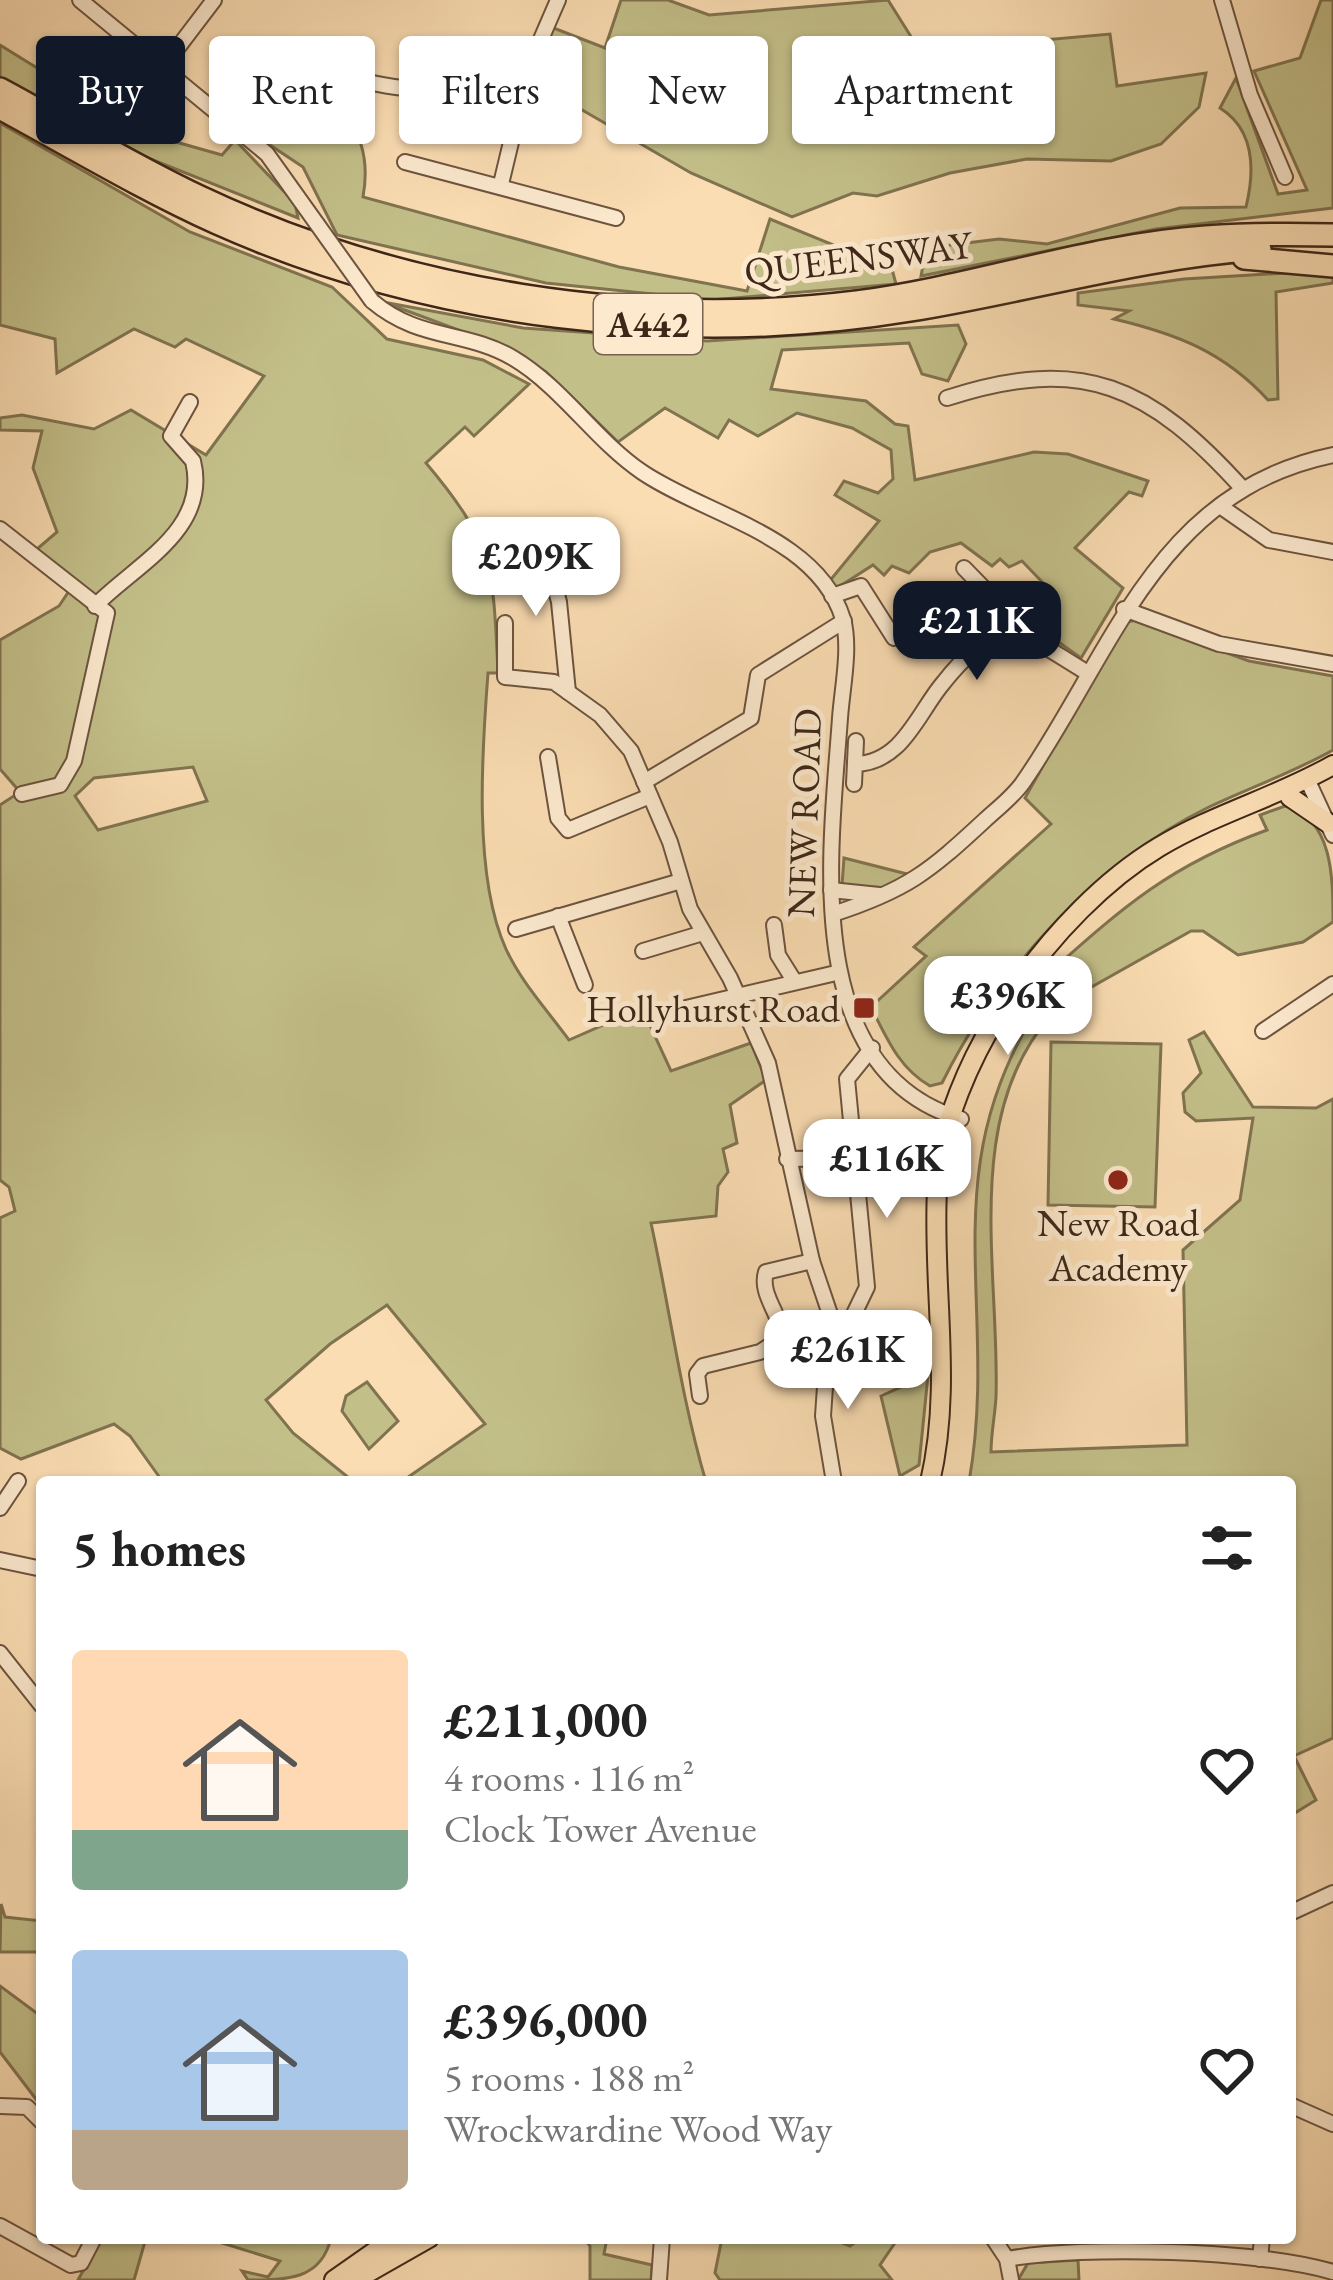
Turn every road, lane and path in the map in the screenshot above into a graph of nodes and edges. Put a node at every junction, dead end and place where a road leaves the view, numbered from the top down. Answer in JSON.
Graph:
{"nodes":[{"id":1,"x":80,"y":0,"type":"edge"},
{"id":2,"x":214,"y":0,"type":"edge"},
{"id":3,"x":557,"y":0,"type":"edge"},
{"id":4,"x":1222,"y":0,"type":"edge"},
{"id":5,"x":121,"y":36,"type":"edge"},
{"id":6,"x":539,"y":36,"type":"edge"},
{"id":7,"x":185,"y":38,"type":"edge"},
{"id":8,"x":0,"y":89,"type":"edge"},
{"id":9,"x":185,"y":90,"type":"edge"},
{"id":10,"x":0,"y":107,"type":"edge"},
{"id":11,"x":510,"y":144,"type":"edge"},
{"id":12,"x":405,"y":162,"type":"dead end"},
{"id":13,"x":1285,"y":177,"type":"dead end"},
{"id":14,"x":502,"y":184,"type":"junction"},
{"id":15,"x":616,"y":218,"type":"dead end"},
{"id":16,"x":1333,"y":221,"type":"edge"},
{"id":17,"x":1333,"y":235,"type":"edge"},
{"id":18,"x":1206,"y":237,"type":"junction"},
{"id":19,"x":1333,"y":249,"type":"edge"},
{"id":20,"x":1185,"y":256,"type":"junction"},
{"id":21,"x":1333,"y":266,"type":"edge"},
{"id":22,"x":947,"y":398,"type":"dead end"},
{"id":23,"x":190,"y":402,"type":"dead end"},
{"id":24,"x":1333,"y":454,"type":"edge"},
{"id":25,"x":1243,"y":489,"type":"junction"},
{"id":26,"x":1220,"y":506,"type":"junction"},
{"id":27,"x":0,"y":529,"type":"edge"},
{"id":28,"x":548,"y":544,"type":"dead end"},
{"id":29,"x":1333,"y":552,"type":"edge"},
{"id":30,"x":964,"y":568,"type":"dead end"},
{"id":31,"x":832,"y":596,"type":"junction"},
{"id":32,"x":95,"y":606,"type":"junction"},
{"id":33,"x":1124,"y":609,"type":"junction"},
{"id":34,"x":844,"y":621,"type":"junction"},
{"id":35,"x":505,"y":623,"type":"dead end"},
{"id":36,"x":1010,"y":625,"type":"junction"},
{"id":37,"x":894,"y":638,"type":"dead end"},
{"id":38,"x":1333,"y":664,"type":"edge"},
{"id":39,"x":1086,"y":671,"type":"junction"},
{"id":40,"x":568,"y":692,"type":"junction"},
{"id":41,"x":856,"y":741,"type":"dead end"},
{"id":42,"x":548,"y":757,"type":"dead end"},
{"id":43,"x":855,"y":764,"type":"junction"},
{"id":44,"x":1320,"y":778,"type":"edge"},
{"id":45,"x":854,"y":784,"type":"dead end"},
{"id":46,"x":647,"y":789,"type":"junction"},
{"id":47,"x":22,"y":794,"type":"dead end"},
{"id":48,"x":1290,"y":797,"type":"junction"},
{"id":49,"x":1331,"y":825,"type":"edge"},
{"id":50,"x":681,"y":881,"type":"junction"},
{"id":51,"x":831,"y":890,"type":"junction"},
{"id":52,"x":890,"y":896,"type":"junction"},
{"id":53,"x":832,"y":914,"type":"junction"},
{"id":54,"x":558,"y":916,"type":"junction"},
{"id":55,"x":774,"y":925,"type":"dead end"},
{"id":56,"x":516,"y":929,"type":"dead end"},
{"id":57,"x":703,"y":933,"type":"junction"},
{"id":58,"x":643,"y":951,"type":"dead end"},
{"id":59,"x":836,"y":973,"type":"junction"},
{"id":60,"x":793,"y":979,"type":"junction"},
{"id":61,"x":1333,"y":984,"type":"edge"},
{"id":62,"x":585,"y":985,"type":"dead end"},
{"id":63,"x":737,"y":995,"type":"junction"},
{"id":64,"x":686,"y":1008,"type":"dead end"},
{"id":65,"x":1263,"y":1031,"type":"dead end"},
{"id":66,"x":872,"y":1048,"type":"junction"},
{"id":67,"x":957,"y":1118,"type":"junction"},
{"id":68,"x":854,"y":1158,"type":"junction"},
{"id":69,"x":787,"y":1159,"type":"junction"},
{"id":70,"x":812,"y":1261,"type":"junction"},
{"id":71,"x":844,"y":1337,"type":"junction"},
{"id":72,"x":700,"y":1396,"type":"dead end"},
{"id":73,"x":833,"y":1476,"type":"edge"},
{"id":74,"x":934,"y":1476,"type":"edge"},
{"id":75,"x":18,"y":1480,"type":"dead end"},
{"id":76,"x":0,"y":1508,"type":"edge"},
{"id":77,"x":0,"y":1560,"type":"edge"},
{"id":78,"x":36,"y":1569,"type":"edge"},
{"id":79,"x":0,"y":1653,"type":"edge"},
{"id":80,"x":36,"y":1698,"type":"edge"},
{"id":81,"x":1333,"y":1893,"type":"edge"},
{"id":82,"x":1296,"y":1909,"type":"edge"},
{"id":83,"x":0,"y":2106,"type":"edge"},
{"id":84,"x":1296,"y":2107,"type":"edge"},
{"id":85,"x":36,"y":2116,"type":"edge"},
{"id":86,"x":1332,"y":2122,"type":"edge"},
{"id":87,"x":0,"y":2226,"type":"edge"},
{"id":88,"x":91,"y":2244,"type":"edge"},
{"id":89,"x":662,"y":2244,"type":"edge"},
{"id":90,"x":998,"y":2244,"type":"edge"},
{"id":91,"x":1261,"y":2244,"type":"edge"},
{"id":92,"x":381,"y":2246,"type":"edge"},
{"id":93,"x":1007,"y":2259,"type":"junction"},
{"id":94,"x":1260,"y":2259,"type":"junction"},
{"id":95,"x":1333,"y":2272,"type":"edge"},
{"id":96,"x":334,"y":2280,"type":"edge"},
{"id":97,"x":355,"y":2280,"type":"edge"},
{"id":98,"x":659,"y":2280,"type":"edge"},
{"id":99,"x":1011,"y":2280,"type":"edge"}],
"edges":[{"from":1,"to":5,"type":"street"},
{"from":2,"to":7,"type":"street"},
{"from":3,"to":6,"type":"street"},
{"from":4,"to":13,"type":"street"},
{"from":8,"to":18,"type":"highway","name":"QUEENSWAY","number":"A442"},
{"from":9,"to":31,"type":"street","name":"NEW ROAD","bridge":true},
{"from":10,"to":20,"type":"highway","name":"QUEENSWAY","number":"A442"},
{"from":11,"to":14,"type":"street"},
{"from":12,"to":14,"type":"street"},
{"from":14,"to":15,"type":"street"},
{"from":16,"to":18,"type":"highway","number":"A442"},
{"from":17,"to":18,"type":"highway","name":"QUEENSWAY","number":"A442"},
{"from":19,"to":20,"type":"highway","name":"QUEENSWAY","number":"A442"},
{"from":20,"to":21,"type":"highway","number":"A442"},
{"from":22,"to":25,"type":"street"},
{"from":23,"to":32,"type":"street"},
{"from":24,"to":25,"type":"street"},
{"from":25,"to":26,"type":"street"},
{"from":26,"to":29,"type":"street"},
{"from":26,"to":33,"type":"street"},
{"from":27,"to":32,"type":"street"},
{"from":28,"to":40,"type":"street"},
{"from":30,"to":36,"type":"street"},
{"from":31,"to":34,"type":"street","name":"NEW ROAD"},
{"from":31,"to":37,"type":"street"},
{"from":32,"to":47,"type":"street"},
{"from":33,"to":38,"type":"street"},
{"from":33,"to":39,"type":"street"},
{"from":34,"to":46,"type":"street"},
{"from":34,"to":51,"type":"street","name":"NEW ROAD"},
{"from":35,"to":40,"type":"street"},
{"from":36,"to":39,"type":"street"},
{"from":36,"to":43,"type":"street"},
{"from":39,"to":52,"type":"street"},
{"from":40,"to":46,"type":"street"},
{"from":41,"to":43,"type":"street"},
{"from":42,"to":46,"type":"street"},
{"from":43,"to":45,"type":"street"},
{"from":44,"to":48,"type":"main road"},
{"from":44,"to":49,"type":"street"},
{"from":44,"to":67,"type":"main road"},
{"from":46,"to":50,"type":"street"},
{"from":48,"to":49,"type":"main road"},
{"from":48,"to":67,"type":"main road"},
{"from":50,"to":54,"type":"street"},
{"from":50,"to":57,"type":"street"},
{"from":51,"to":52,"type":"street"},
{"from":51,"to":53,"type":"street","name":"NEW ROAD"},
{"from":52,"to":53,"type":"street"},
{"from":53,"to":59,"type":"street","name":"NEW ROAD"},
{"from":54,"to":56,"type":"street"},
{"from":54,"to":62,"type":"street"},
{"from":55,"to":60,"type":"street"},
{"from":57,"to":58,"type":"street"},
{"from":57,"to":63,"type":"street"},
{"from":59,"to":60,"type":"street"},
{"from":59,"to":66,"type":"street","name":"NEW ROAD"},
{"from":60,"to":63,"type":"street"},
{"from":61,"to":65,"type":"street"},
{"from":63,"to":64,"type":"street"},
{"from":63,"to":69,"type":"street"},
{"from":66,"to":67,"type":"street","name":"NEW ROAD"},
{"from":66,"to":68,"type":"street"},
{"from":67,"to":74,"type":"main road"},
{"from":68,"to":69,"type":"street"},
{"from":68,"to":71,"type":"street"},
{"from":69,"to":70,"type":"street"},
{"from":70,"to":71,"type":"street"},
{"from":70,"to":72,"type":"street"},
{"from":71,"to":73,"type":"street"},
{"from":75,"to":76,"type":"street"},
{"from":77,"to":78,"type":"street"},
{"from":79,"to":80,"type":"street"},
{"from":81,"to":82,"type":"street"},
{"from":83,"to":85,"type":"street"},
{"from":84,"to":86,"type":"street"},
{"from":87,"to":88,"type":"street"},
{"from":89,"to":98,"type":"street"},
{"from":90,"to":93,"type":"street"},
{"from":91,"to":94,"type":"street"},
{"from":92,"to":96,"type":"main road"},
{"from":92,"to":97,"type":"main road"},
{"from":93,"to":94,"type":"street"},
{"from":93,"to":99,"type":"street"},
{"from":94,"to":95,"type":"street"}]}
